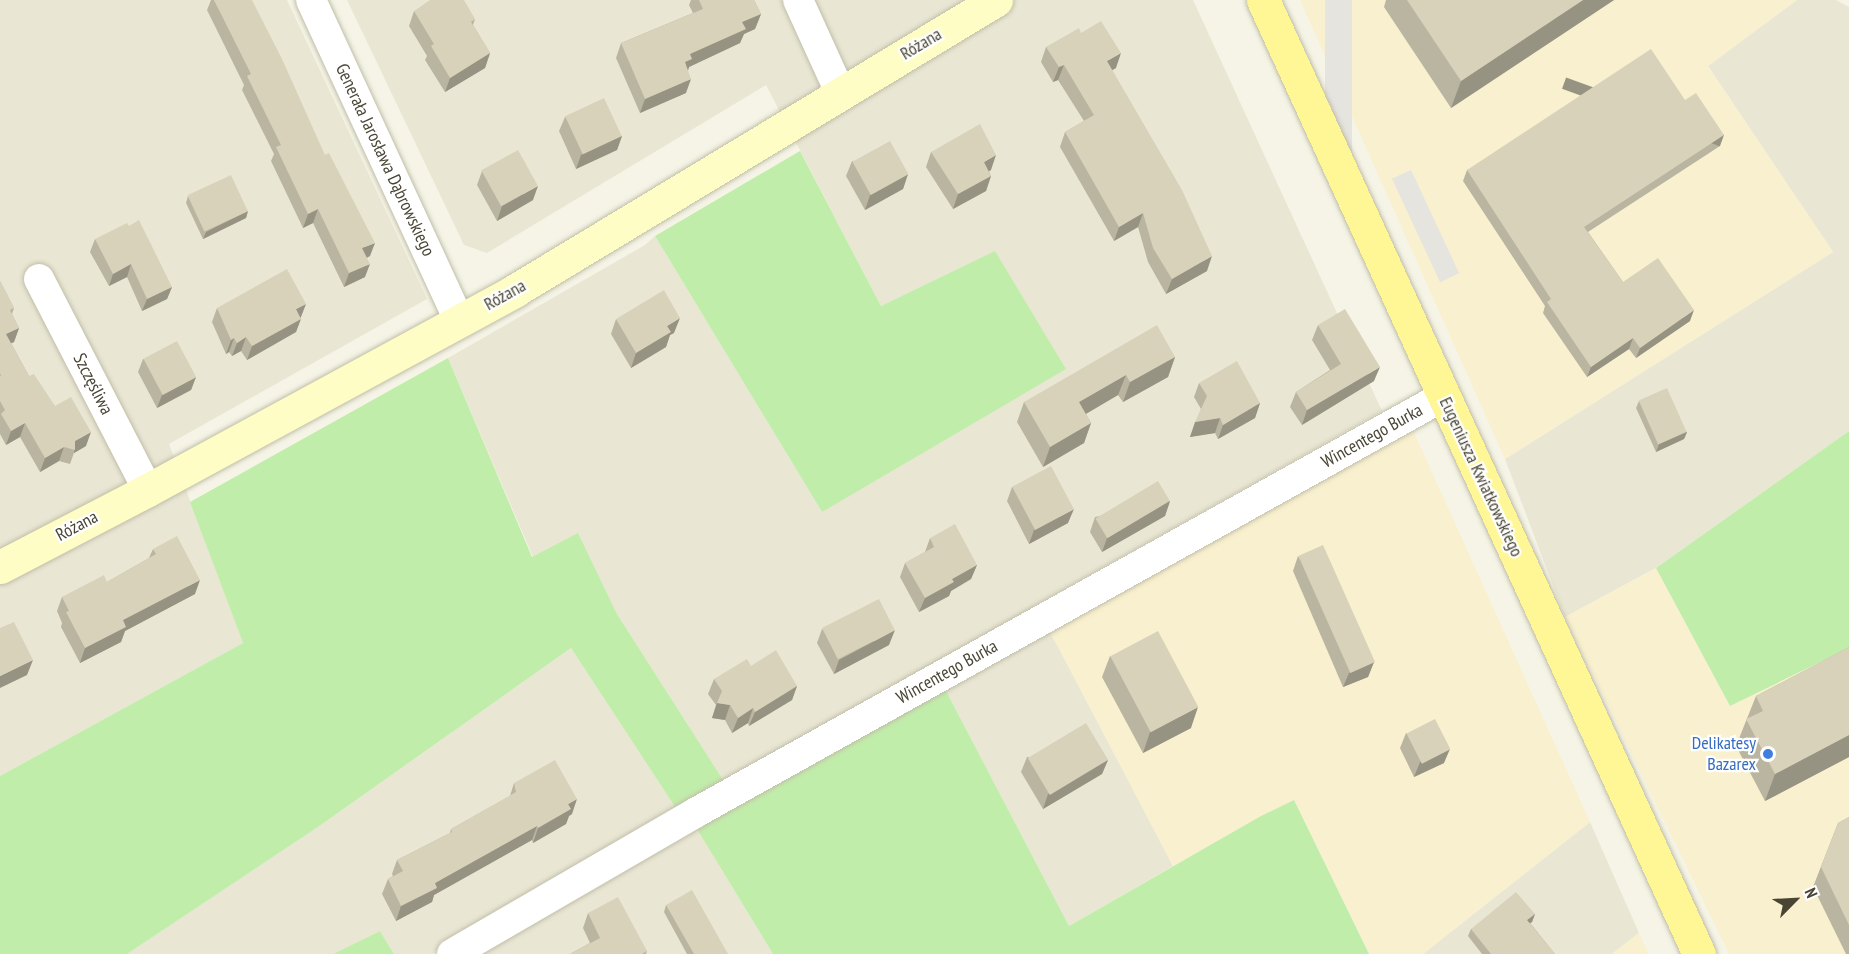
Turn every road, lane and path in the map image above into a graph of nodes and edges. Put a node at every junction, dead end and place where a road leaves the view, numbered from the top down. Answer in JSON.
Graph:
{"nodes":[{"id":1,"x":311,"y":0,"type":"edge"},
{"id":2,"x":798,"y":0,"type":"edge"},
{"id":3,"x":996,"y":0,"type":"edge"},
{"id":4,"x":1263,"y":0,"type":"edge"},
{"id":5,"x":840,"y":92,"type":"junction"},
{"id":6,"x":39,"y":279,"type":"dead end"},
{"id":7,"x":459,"y":321,"type":"junction"},
{"id":8,"x":1444,"y":396,"type":"junction"},
{"id":9,"x":147,"y":490,"type":"junction"},
{"id":10,"x":0,"y":567,"type":"edge"},
{"id":11,"x":452,"y":954,"type":"edge"},
{"id":12,"x":1699,"y":954,"type":"edge"}],
"edges":[{"from":1,"to":7,"type":"street","name":"Generała Jarosława Dąbrowskiego"},
{"from":2,"to":5,"type":"street"},
{"from":3,"to":5,"type":"street","name":"Różana"},
{"from":4,"to":8,"type":"main road","name":"Eugeniusza Kwiatkowskiego"},
{"from":5,"to":7,"type":"street","name":"Różana"},
{"from":6,"to":9,"type":"street","name":"Szczęśliwa"},
{"from":7,"to":9,"type":"street","name":"Różana"},
{"from":8,"to":11,"type":"street","name":"Wincentego Burka"},
{"from":8,"to":12,"type":"main road","name":"Eugeniusza Kwiatkowskiego"},
{"from":9,"to":10,"type":"street","name":"Różana"}]}
